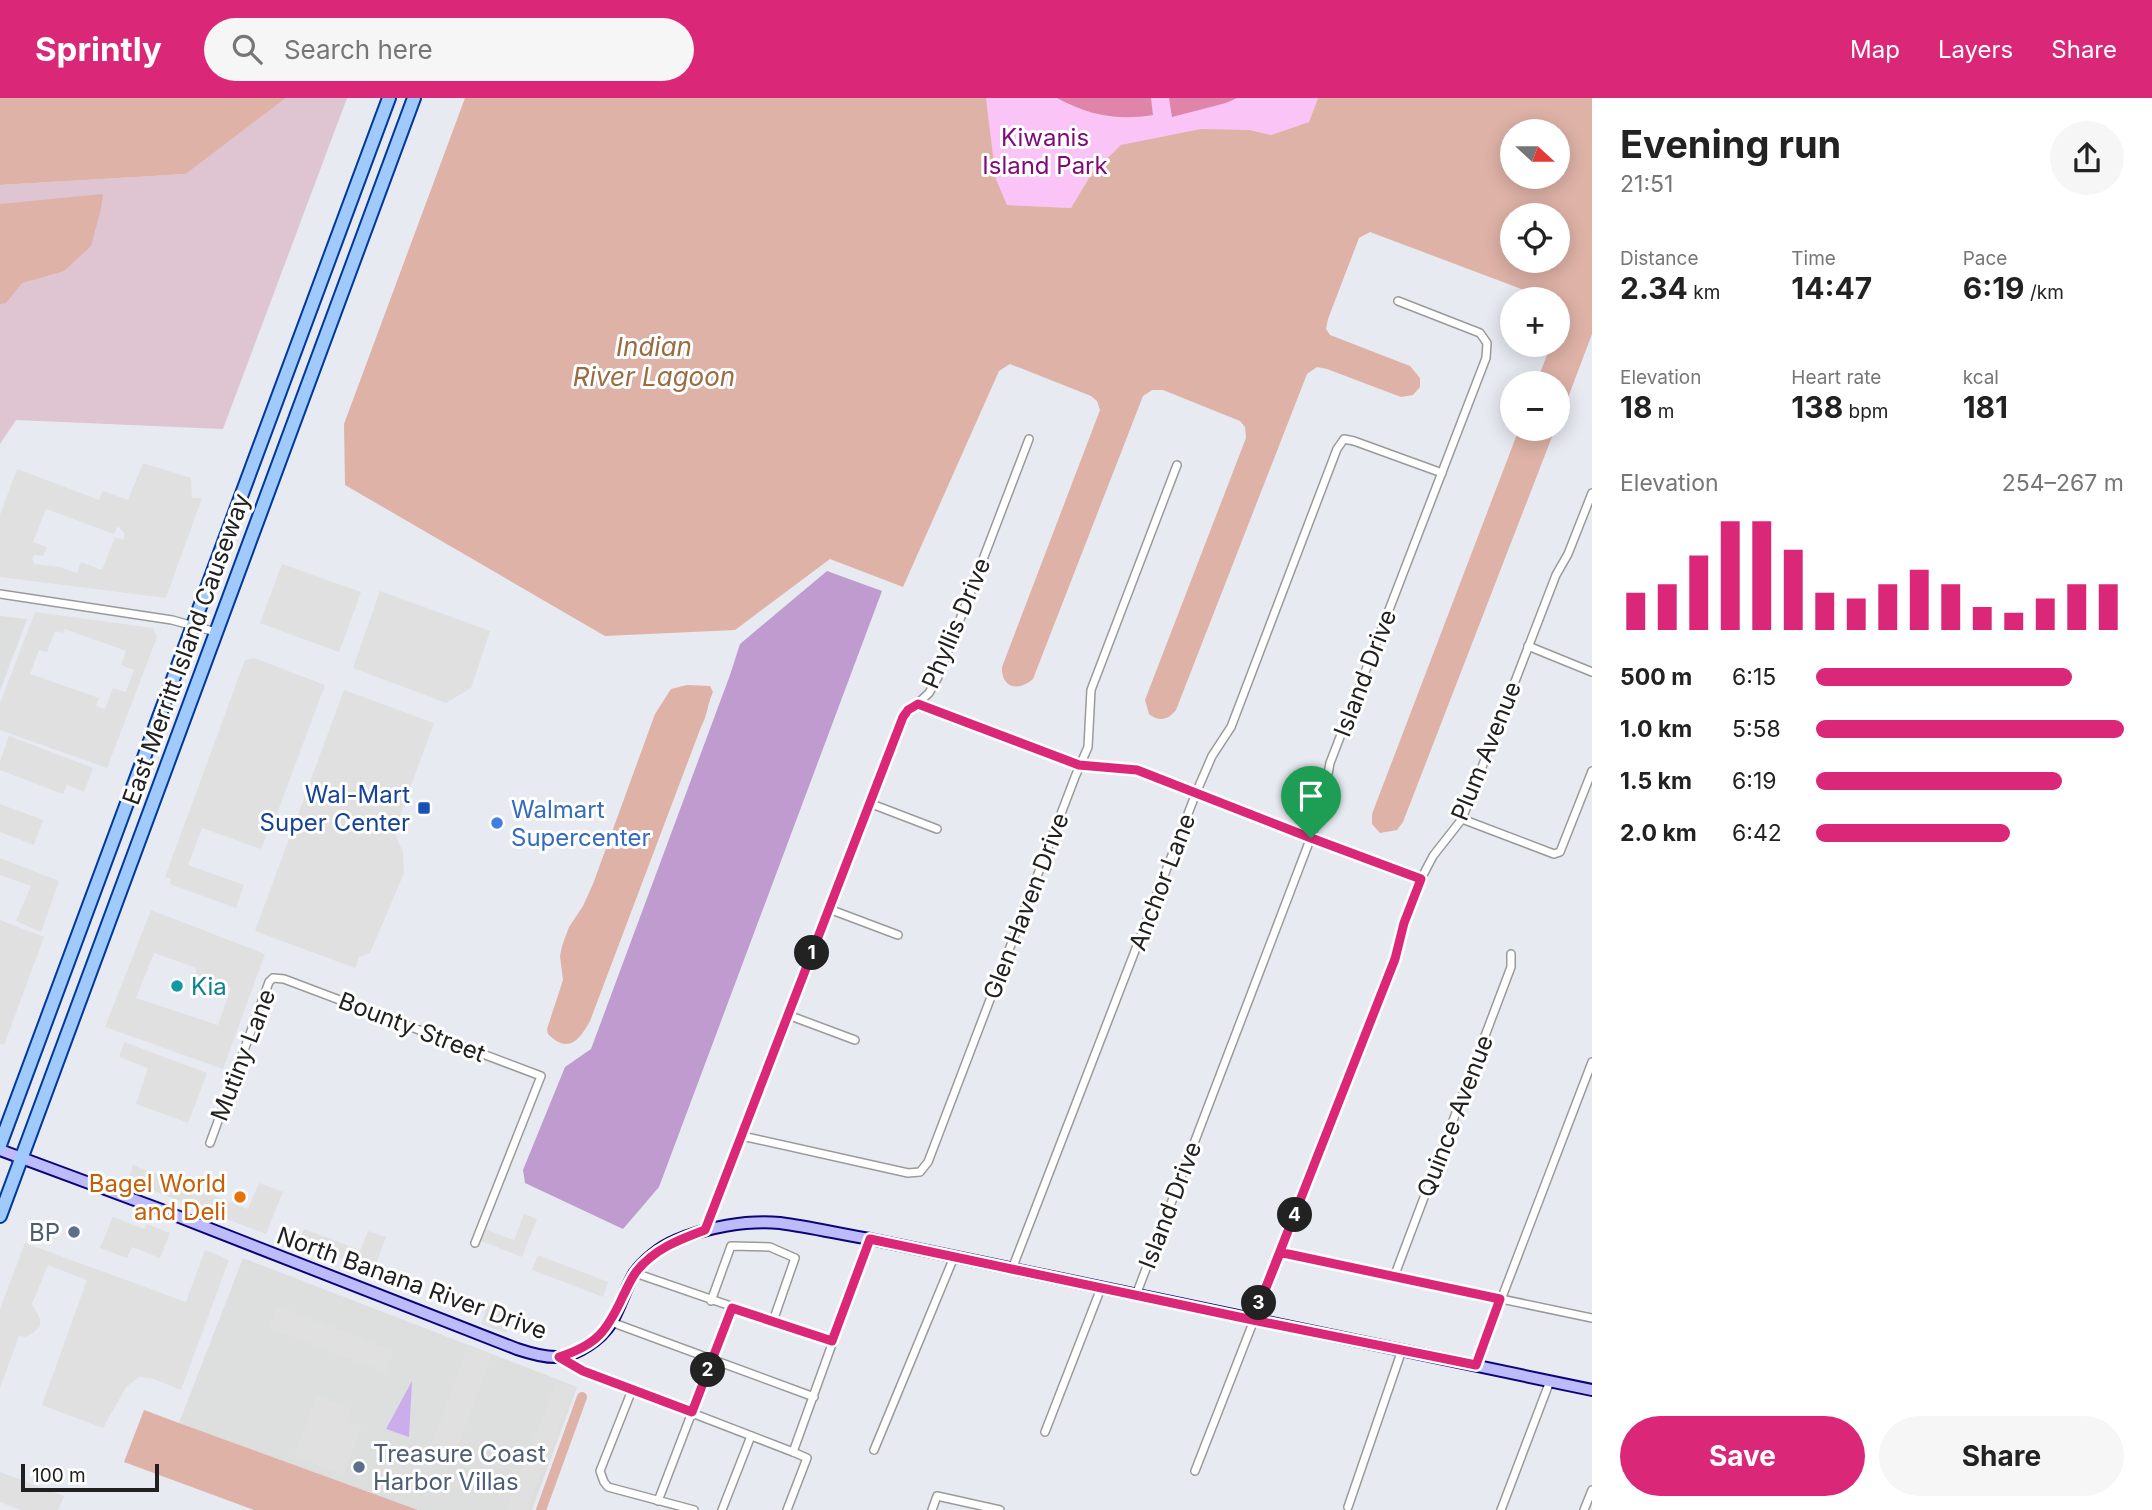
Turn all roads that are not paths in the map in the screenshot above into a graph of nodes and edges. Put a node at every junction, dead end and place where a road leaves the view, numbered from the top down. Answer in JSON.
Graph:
{"nodes":[{"id":1,"x":388,"y":98,"type":"edge"},
{"id":2,"x":414,"y":98,"type":"edge"},
{"id":3,"x":1398,"y":301,"type":"dead end"},
{"id":4,"x":1029,"y":439,"type":"dead end"},
{"id":5,"x":1177,"y":465,"type":"dead end"},
{"id":6,"x":1442,"y":473,"type":"junction"},
{"id":7,"x":1592,"y":493,"type":"edge"},
{"id":8,"x":0,"y":594,"type":"edge"},
{"id":9,"x":192,"y":625,"type":"junction"},
{"id":10,"x":216,"y":632,"type":"junction"},
{"id":11,"x":1528,"y":646,"type":"junction"},
{"id":12,"x":1592,"y":671,"type":"edge"},
{"id":13,"x":918,"y":704,"type":"junction"},
{"id":14,"x":1079,"y":765,"type":"junction"},
{"id":15,"x":1592,"y":771,"type":"edge"},
{"id":16,"x":1195,"y":793,"type":"junction"},
{"id":17,"x":869,"y":803,"type":"junction"},
{"id":18,"x":1462,"y":820,"type":"junction"},
{"id":19,"x":937,"y":829,"type":"dead end"},
{"id":20,"x":1311,"y":838,"type":"junction"},
{"id":21,"x":1421,"y":879,"type":"junction"},
{"id":22,"x":828,"y":909,"type":"junction"},
{"id":23,"x":898,"y":935,"type":"dead end"},
{"id":24,"x":1511,"y":954,"type":"dead end"},
{"id":25,"x":284,"y":979,"type":"joint"},
{"id":26,"x":788,"y":1015,"type":"junction"},
{"id":27,"x":855,"y":1040,"type":"dead end"},
{"id":28,"x":1592,"y":1062,"type":"edge"},
{"id":29,"x":742,"y":1136,"type":"junction"},
{"id":30,"x":211,"y":1143,"type":"dead end"},
{"id":31,"x":0,"y":1145,"type":"edge"},
{"id":32,"x":0,"y":1150,"type":"edge"},
{"id":33,"x":22,"y":1158,"type":"junction"},
{"id":34,"x":0,"y":1216,"type":"edge"},
{"id":35,"x":705,"y":1230,"type":"junction"},
{"id":36,"x":870,"y":1239,"type":"junction"},
{"id":37,"x":475,"y":1243,"type":"dead end"},
{"id":38,"x":1280,"y":1253,"type":"junction"},
{"id":39,"x":954,"y":1257,"type":"junction"},
{"id":40,"x":1012,"y":1269,"type":"junction"},
{"id":41,"x":635,"y":1273,"type":"junction"},
{"id":42,"x":1394,"y":1277,"type":"junction"},
{"id":43,"x":1101,"y":1288,"type":"junction"},
{"id":44,"x":1136,"y":1295,"type":"junction"},
{"id":45,"x":1500,"y":1299,"type":"junction"},
{"id":46,"x":711,"y":1301,"type":"junction"},
{"id":47,"x":732,"y":1308,"type":"junction"},
{"id":48,"x":1592,"y":1318,"type":"edge"},
{"id":49,"x":1253,"y":1320,"type":"junction"},
{"id":50,"x":773,"y":1321,"type":"junction"},
{"id":51,"x":611,"y":1322,"type":"junction"},
{"id":52,"x":832,"y":1341,"type":"junction"},
{"id":53,"x":1402,"y":1350,"type":"junction"},
{"id":54,"x":559,"y":1357,"type":"junction"},
{"id":55,"x":712,"y":1359,"type":"junction"},
{"id":56,"x":1476,"y":1365,"type":"junction"},
{"id":57,"x":1550,"y":1381,"type":"junction"},
{"id":58,"x":632,"y":1390,"type":"junction"},
{"id":59,"x":1592,"y":1390,"type":"edge"},
{"id":60,"x":814,"y":1397,"type":"junction"},
{"id":61,"x":692,"y":1412,"type":"junction"},
{"id":62,"x":1045,"y":1432,"type":"dead end"},
{"id":63,"x":751,"y":1436,"type":"junction"},
{"id":64,"x":874,"y":1450,"type":"dead end"},
{"id":65,"x":793,"y":1452,"type":"junction"},
{"id":66,"x":1195,"y":1471,"type":"dead end"},
{"id":67,"x":1592,"y":1490,"type":"edge"},
{"id":68,"x":658,"y":1501,"type":"junction"},
{"id":69,"x":1348,"y":1507,"type":"dead end"},
{"id":70,"x":694,"y":1510,"type":"edge"},
{"id":71,"x":722,"y":1510,"type":"edge"},
{"id":72,"x":788,"y":1510,"type":"edge"},
{"id":73,"x":932,"y":1510,"type":"edge"},
{"id":74,"x":1000,"y":1510,"type":"edge"},
{"id":75,"x":1501,"y":1510,"type":"edge"},
{"id":76,"x":1584,"y":1510,"type":"edge"}],
"edges":[{"from":1,"to":9,"type":"main road","name":"East Merritt Island Causeway"},
{"from":2,"to":10,"type":"main road","name":"East Merritt Island Causeway"},
{"from":3,"to":6,"type":"street","name":"Island Drive"},
{"from":4,"to":13,"type":"street","name":"Phyllis Drive"},
{"from":5,"to":14,"type":"street","name":"Glen Haven Drive"},
{"from":6,"to":16,"type":"street","name":"Anchor Lane"},
{"from":6,"to":20,"type":"street","name":"Island Drive"},
{"from":7,"to":11,"type":"street","name":"Plum Avenue"},
{"from":8,"to":9,"type":"street"},
{"from":9,"to":10,"type":"street"},
{"from":9,"to":31,"type":"main road","name":"East Merritt Island Causeway"},
{"from":10,"to":33,"type":"main road","name":"East Merritt Island Causeway"},
{"from":11,"to":12,"type":"street"},
{"from":11,"to":18,"type":"street","name":"Plum Avenue"},
{"from":13,"to":14,"type":"street"},
{"from":13,"to":17,"type":"street","name":"Phyllis Drive"},
{"from":14,"to":16,"type":"street"},
{"from":14,"to":29,"type":"street","name":"Glen Haven Drive"},
{"from":15,"to":18,"type":"street"},
{"from":16,"to":20,"type":"street"},
{"from":16,"to":40,"type":"street","name":"Anchor Lane"},
{"from":17,"to":19,"type":"street"},
{"from":17,"to":22,"type":"street","name":"Phyllis Drive"},
{"from":18,"to":21,"type":"street","name":"Plum Avenue"},
{"from":20,"to":21,"type":"street"},
{"from":20,"to":44,"type":"street","name":"Island Drive"},
{"from":21,"to":38,"type":"street","name":"Plum Avenue"},
{"from":22,"to":23,"type":"street"},
{"from":22,"to":26,"type":"street","name":"Phyllis Drive"},
{"from":24,"to":42,"type":"street","name":"Quince Avenue"},
{"from":25,"to":30,"type":"street","name":"Mutiny Lane"},
{"from":25,"to":37,"type":"street","name":"Bounty Street"},
{"from":26,"to":27,"type":"street"},
{"from":26,"to":29,"type":"street","name":"Phyllis Drive"},
{"from":28,"to":45,"type":"street"},
{"from":29,"to":35,"type":"street","name":"Phyllis Drive"},
{"from":32,"to":33,"type":"street","name":"North Banana River Drive"},
{"from":33,"to":34,"type":"main road","name":"East Merritt Island Causeway"},
{"from":33,"to":54,"type":"street","name":"North Banana River Drive"},
{"from":35,"to":36,"type":"street","name":"North Banana River Drive"},
{"from":35,"to":41,"type":"street","name":"North Banana River Drive"},
{"from":36,"to":39,"type":"street","name":"North Banana River Drive"},
{"from":36,"to":52,"type":"street"},
{"from":38,"to":42,"type":"street"},
{"from":38,"to":49,"type":"street","name":"Plum Avenue"},
{"from":39,"to":40,"type":"street","name":"North Banana River Drive"},
{"from":39,"to":64,"type":"street"},
{"from":40,"to":43,"type":"street","name":"North Banana River Drive"},
{"from":41,"to":46,"type":"street"},
{"from":41,"to":51,"type":"street","name":"North Banana River Drive"},
{"from":42,"to":45,"type":"street"},
{"from":43,"to":44,"type":"street","name":"North Banana River Drive"},
{"from":43,"to":62,"type":"street"},
{"from":44,"to":49,"type":"street","name":"North Banana River Drive"},
{"from":45,"to":48,"type":"street"},
{"from":45,"to":56,"type":"street"},
{"from":46,"to":47,"type":"street"},
{"from":46,"to":50,"type":"street"},
{"from":47,"to":50,"type":"street"},
{"from":47,"to":55,"type":"street"},
{"from":49,"to":53,"type":"street","name":"North Banana River Drive"},
{"from":49,"to":66,"type":"street","name":"Plum Avenue"},
{"from":50,"to":52,"type":"street"},
{"from":51,"to":54,"type":"street","name":"North Banana River Drive"},
{"from":51,"to":55,"type":"street"},
{"from":52,"to":60,"type":"street"},
{"from":53,"to":56,"type":"street","name":"North Banana River Drive"},
{"from":53,"to":69,"type":"street"},
{"from":54,"to":58,"type":"street"},
{"from":55,"to":60,"type":"street"},
{"from":55,"to":61,"type":"street"},
{"from":56,"to":57,"type":"street","name":"North Banana River Drive"},
{"from":57,"to":59,"type":"street","name":"North Banana River Drive"},
{"from":57,"to":75,"type":"street"},
{"from":58,"to":61,"type":"street"},
{"from":58,"to":68,"type":"street"},
{"from":60,"to":65,"type":"street"},
{"from":61,"to":63,"type":"street"},
{"from":61,"to":68,"type":"street"},
{"from":63,"to":65,"type":"street"},
{"from":63,"to":71,"type":"street"},
{"from":65,"to":72,"type":"street"},
{"from":67,"to":76,"type":"street"},
{"from":68,"to":70,"type":"street"},
{"from":73,"to":74,"type":"street"}]}
